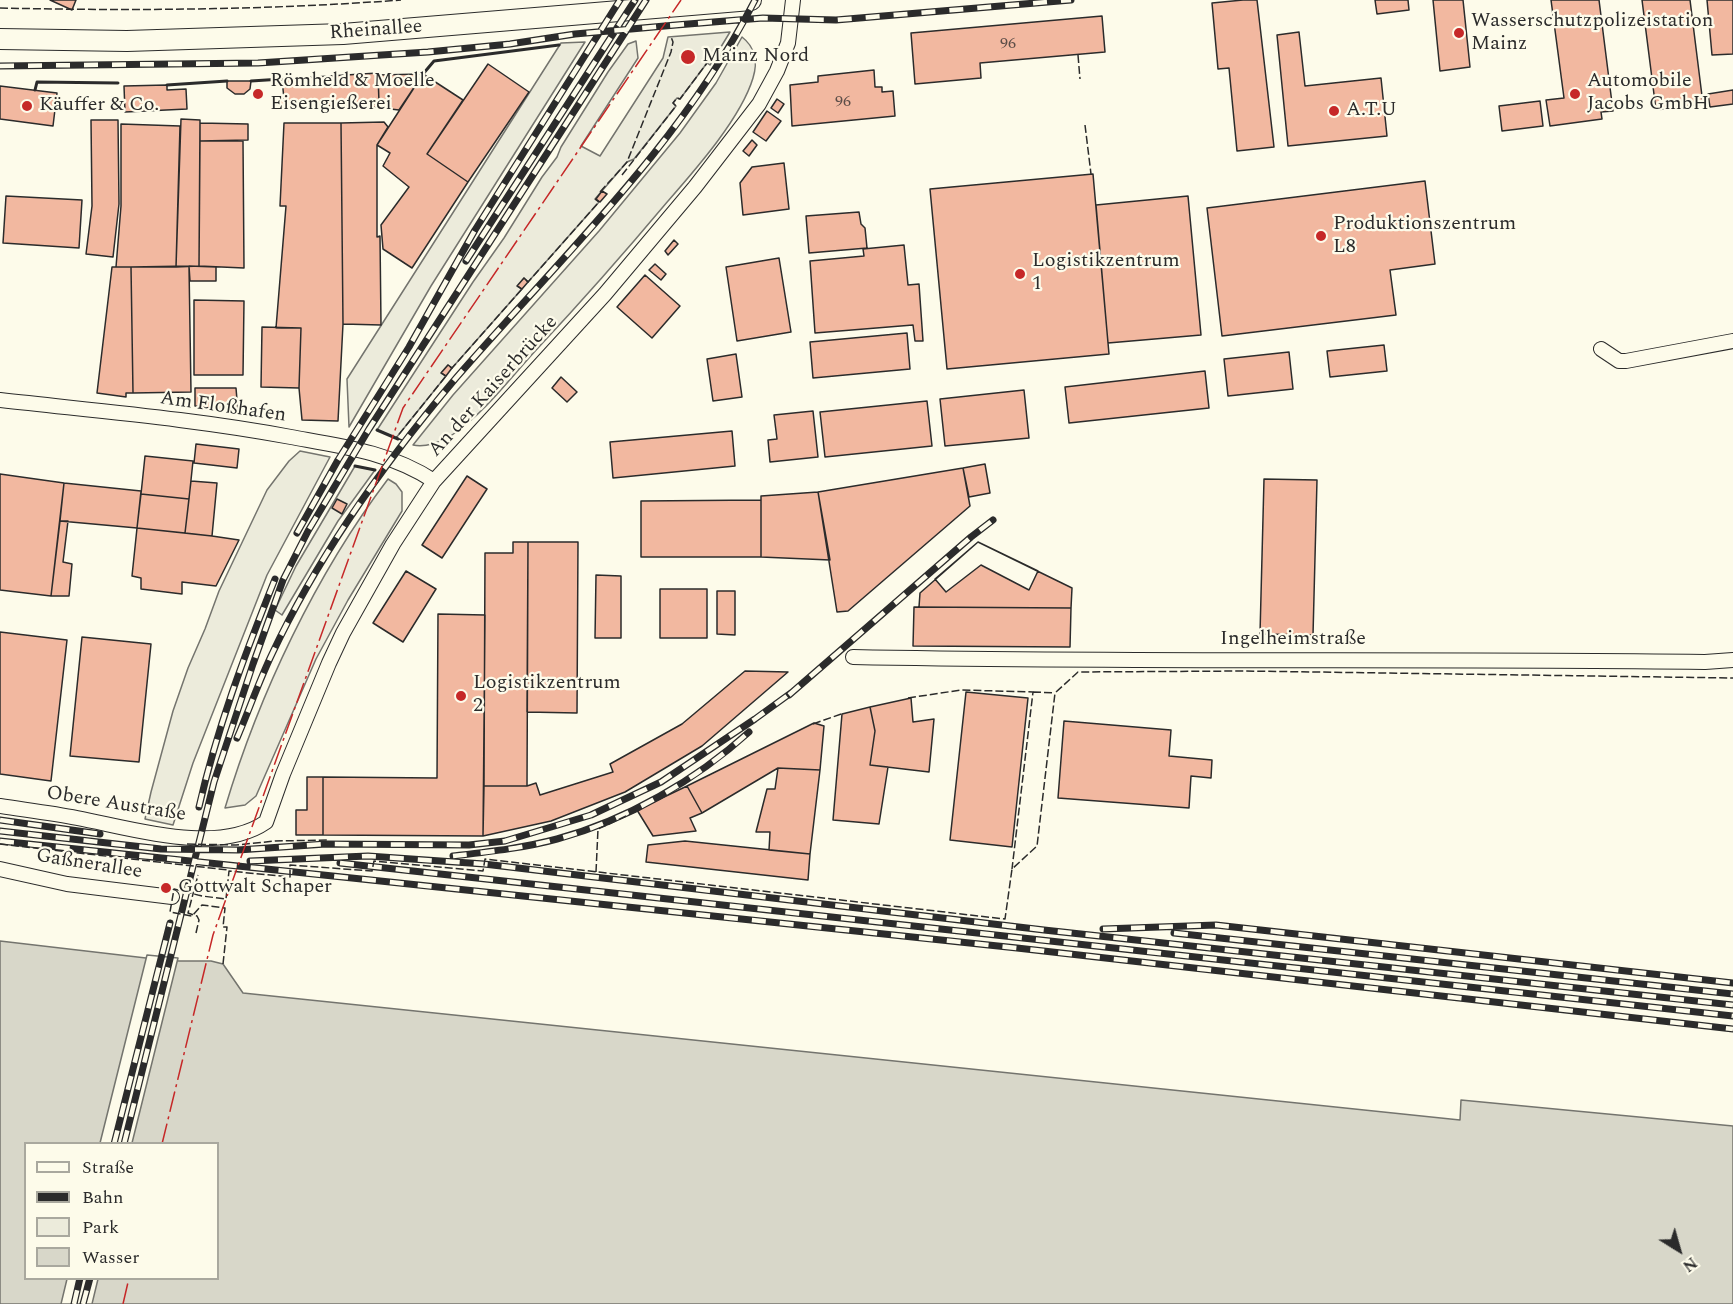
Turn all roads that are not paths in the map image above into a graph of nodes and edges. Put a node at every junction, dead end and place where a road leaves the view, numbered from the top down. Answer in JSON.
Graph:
{"nodes":[{"id":1,"x":751,"y":0,"type":"edge"},
{"id":2,"x":793,"y":0,"type":"edge"},
{"id":3,"x":0,"y":39,"type":"edge"},
{"id":4,"x":1733,"y":341,"type":"edge"},
{"id":5,"x":1601,"y":349,"type":"dead end"},
{"id":6,"x":0,"y":400,"type":"edge"},
{"id":7,"x":434,"y":481,"type":"junction"},
{"id":8,"x":853,"y":657,"type":"dead end"},
{"id":9,"x":1733,"y":660,"type":"edge"},
{"id":10,"x":0,"y":806,"type":"edge"},
{"id":11,"x":260,"y":826,"type":"joint"},
{"id":12,"x":0,"y":869,"type":"edge"},
{"id":13,"x":172,"y":897,"type":"dead end"}],
"edges":[{"from":1,"to":3,"type":"main road","name":"Rheinallee"},
{"from":2,"to":7,"type":"street","name":"An der Kaiserbrücke"},
{"from":4,"to":5,"type":"street"},
{"from":6,"to":7,"type":"street","name":"Am Floßhafen"},
{"from":7,"to":11,"type":"street","name":"An der Kaiserbrücke"},
{"from":8,"to":9,"type":"street","name":"Ingelheimstraße"},
{"from":10,"to":11,"type":"street","name":"Obere Austraße"},
{"from":12,"to":13,"type":"street","name":"Gaßnerallee"}]}
